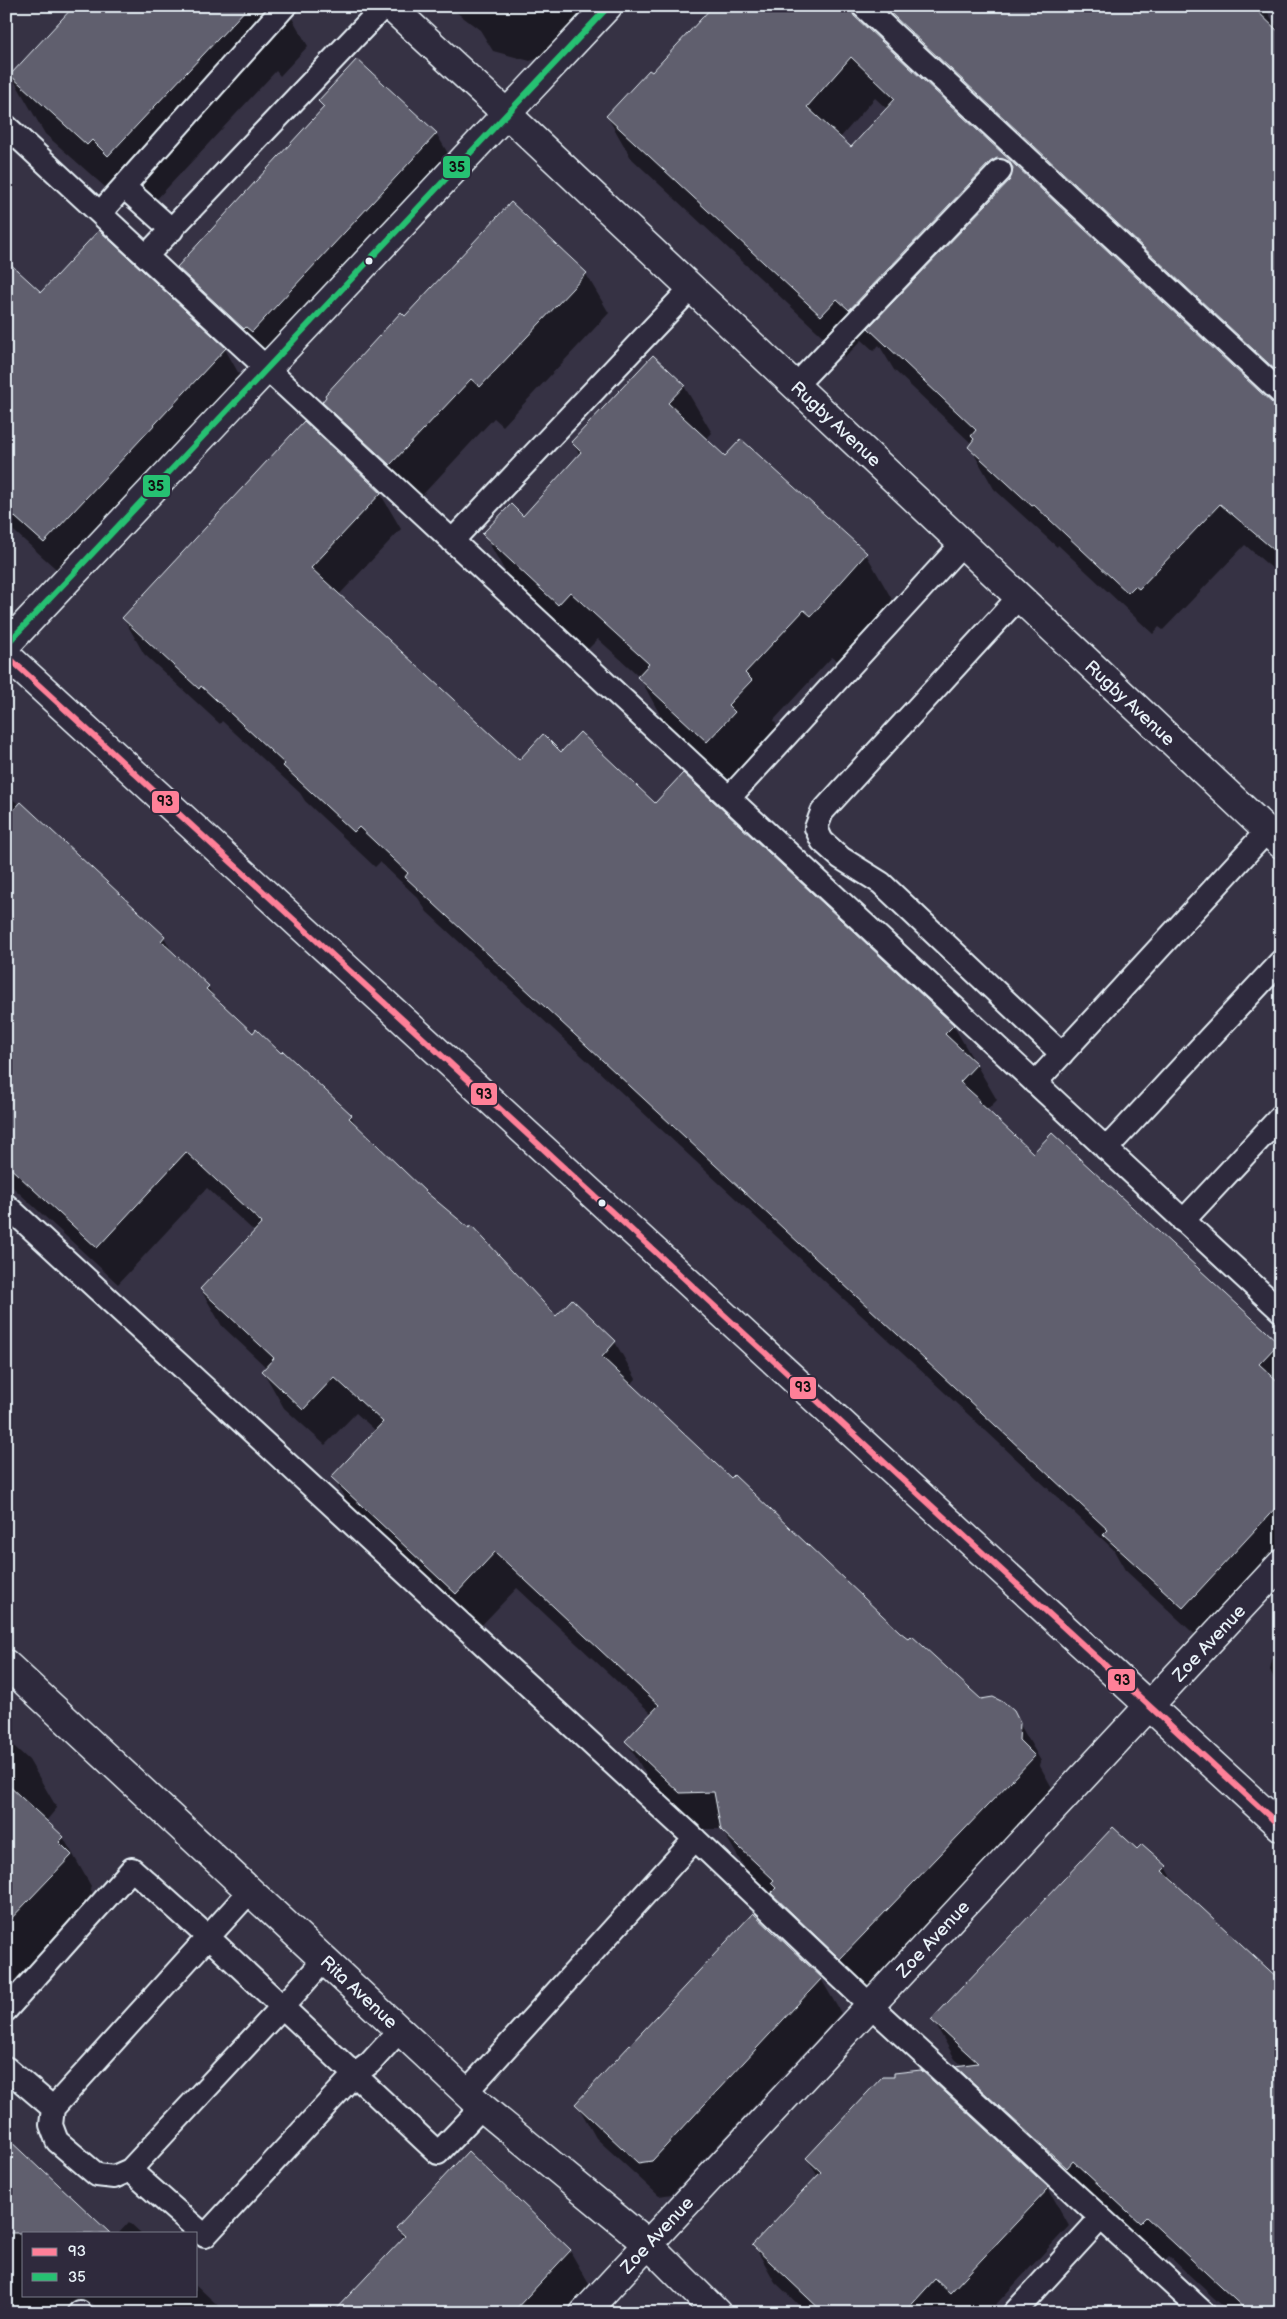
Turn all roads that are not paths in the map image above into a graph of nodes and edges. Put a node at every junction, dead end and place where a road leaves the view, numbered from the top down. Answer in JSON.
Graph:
{"nodes":[{"id":1,"x":285,"y":6,"type":"edge"},
{"id":2,"x":384,"y":6,"type":"edge"},
{"id":3,"x":390,"y":6,"type":"edge"},
{"id":4,"x":608,"y":6,"type":"edge"},
{"id":5,"x":863,"y":6,"type":"edge"},
{"id":6,"x":506,"y":113,"type":"junction"},
{"id":7,"x":6,"y":126,"type":"edge"},
{"id":8,"x":1000,"y":171,"type":"dead end"},
{"id":9,"x":124,"y":186,"type":"junction"},
{"id":10,"x":100,"y":213,"type":"junction"},
{"id":11,"x":172,"y":230,"type":"junction"},
{"id":12,"x":146,"y":256,"type":"junction"},
{"id":13,"x":691,"y":288,"type":"junction"},
{"id":14,"x":266,"y":368,"type":"junction"},
{"id":15,"x":795,"y":386,"type":"junction"},
{"id":16,"x":1281,"y":393,"type":"edge"},
{"id":17,"x":452,"y":541,"type":"junction"},
{"id":18,"x":962,"y":544,"type":"junction"},
{"id":19,"x":1019,"y":598,"type":"junction"},
{"id":20,"x":6,"y":645,"type":"edge"},
{"id":21,"x":6,"y":655,"type":"edge"},
{"id":22,"x":729,"y":798,"type":"junction"},
{"id":23,"x":1274,"y":838,"type":"edge"},
{"id":24,"x":1281,"y":961,"type":"edge"},
{"id":25,"x":1062,"y":1054,"type":"junction"},
{"id":26,"x":1035,"y":1082,"type":"junction"},
{"id":27,"x":1281,"y":1116,"type":"edge"},
{"id":28,"x":1106,"y":1149,"type":"junction"},
{"id":29,"x":6,"y":1205,"type":"edge"},
{"id":30,"x":1183,"y":1221,"type":"junction"},
{"id":31,"x":1281,"y":1312,"type":"edge"},
{"id":32,"x":1281,"y":1564,"type":"edge"},
{"id":33,"x":7,"y":1666,"type":"edge"},
{"id":34,"x":1150,"y":1706,"type":"junction"},
{"id":35,"x":1281,"y":1828,"type":"edge"},
{"id":36,"x":695,"y":1839,"type":"junction"},
{"id":37,"x":250,"y":1891,"type":"junction"},
{"id":38,"x":208,"y":1937,"type":"junction"},
{"id":39,"x":324,"y":1960,"type":"junction"},
{"id":40,"x":871,"y":2006,"type":"junction"},
{"id":41,"x":282,"y":2007,"type":"junction"},
{"id":42,"x":6,"y":2010,"type":"edge"},
{"id":43,"x":400,"y":2030,"type":"junction"},
{"id":44,"x":6,"y":2068,"type":"edge"},
{"id":45,"x":354,"y":2075,"type":"junction"},
{"id":46,"x":474,"y":2100,"type":"junction"},
{"id":47,"x":53,"y":2108,"type":"junction"},
{"id":48,"x":130,"y":2170,"type":"junction"},
{"id":49,"x":1101,"y":2218,"type":"junction"},
{"id":50,"x":648,"y":2244,"type":"junction"},
{"id":51,"x":584,"y":2313,"type":"edge"},
{"id":52,"x":717,"y":2313,"type":"edge"},
{"id":53,"x":1014,"y":2313,"type":"edge"},
{"id":54,"x":1204,"y":2313,"type":"edge"}],
"edges":[{"from":1,"to":9,"type":"lane"},
{"from":2,"to":11,"type":"lane"},
{"from":3,"to":6,"type":"street","name":"Rugby Avenue"},
{"from":4,"to":6,"type":"street"},
{"from":5,"to":16,"type":"lane"},
{"from":6,"to":13,"type":"street","name":"Rugby Avenue"},
{"from":6,"to":14,"type":"street"},
{"from":7,"to":10,"type":"lane"},
{"from":8,"to":15,"type":"lane"},
{"from":9,"to":10,"type":"lane"},
{"from":9,"to":11,"type":"lane"},
{"from":10,"to":12,"type":"lane"},
{"from":11,"to":12,"type":"lane"},
{"from":12,"to":14,"type":"lane"},
{"from":13,"to":15,"type":"street","name":"Rugby Avenue"},
{"from":13,"to":17,"type":"lane"},
{"from":14,"to":17,"type":"lane"},
{"from":14,"to":20,"type":"street"},
{"from":15,"to":18,"type":"street","name":"Rugby Avenue"},
{"from":17,"to":22,"type":"lane"},
{"from":18,"to":19,"type":"street","name":"Rugby Avenue"},
{"from":18,"to":22,"type":"lane"},
{"from":19,"to":23,"type":"street","name":"Rugby Avenue"},
{"from":19,"to":25,"type":"lane"},
{"from":21,"to":34,"type":"street"},
{"from":22,"to":26,"type":"lane"},
{"from":23,"to":25,"type":"lane"},
{"from":24,"to":28,"type":"lane"},
{"from":25,"to":26,"type":"lane"},
{"from":26,"to":28,"type":"lane"},
{"from":27,"to":30,"type":"lane"},
{"from":28,"to":30,"type":"lane"},
{"from":29,"to":36,"type":"lane"},
{"from":30,"to":31,"type":"lane"},
{"from":32,"to":34,"type":"street","name":"Zoe Avenue"},
{"from":33,"to":37,"type":"street","name":"Rita Avenue"},
{"from":34,"to":35,"type":"street"},
{"from":34,"to":40,"type":"street","name":"Zoe Avenue"},
{"from":36,"to":40,"type":"lane"},
{"from":36,"to":46,"type":"lane"},
{"from":37,"to":38,"type":"lane"},
{"from":37,"to":39,"type":"street","name":"Rita Avenue"},
{"from":38,"to":41,"type":"lane"},
{"from":38,"to":42,"type":"lane"},
{"from":38,"to":47,"type":"lane"},
{"from":39,"to":41,"type":"lane"},
{"from":39,"to":43,"type":"street","name":"Rita Avenue"},
{"from":40,"to":49,"type":"lane"},
{"from":40,"to":50,"type":"street","name":"Zoe Avenue"},
{"from":41,"to":45,"type":"lane"},
{"from":41,"to":48,"type":"lane"},
{"from":43,"to":45,"type":"lane"},
{"from":43,"to":46,"type":"street","name":"Rita Avenue"},
{"from":44,"to":47,"type":"lane"},
{"from":45,"to":46,"type":"lane"},
{"from":45,"to":48,"type":"lane"},
{"from":46,"to":50,"type":"street","name":"Rita Avenue"},
{"from":47,"to":48,"type":"lane"},
{"from":49,"to":53,"type":"lane"},
{"from":49,"to":54,"type":"lane"},
{"from":50,"to":51,"type":"street","name":"Zoe Avenue"},
{"from":50,"to":52,"type":"street","name":"Rita Avenue"}]}
